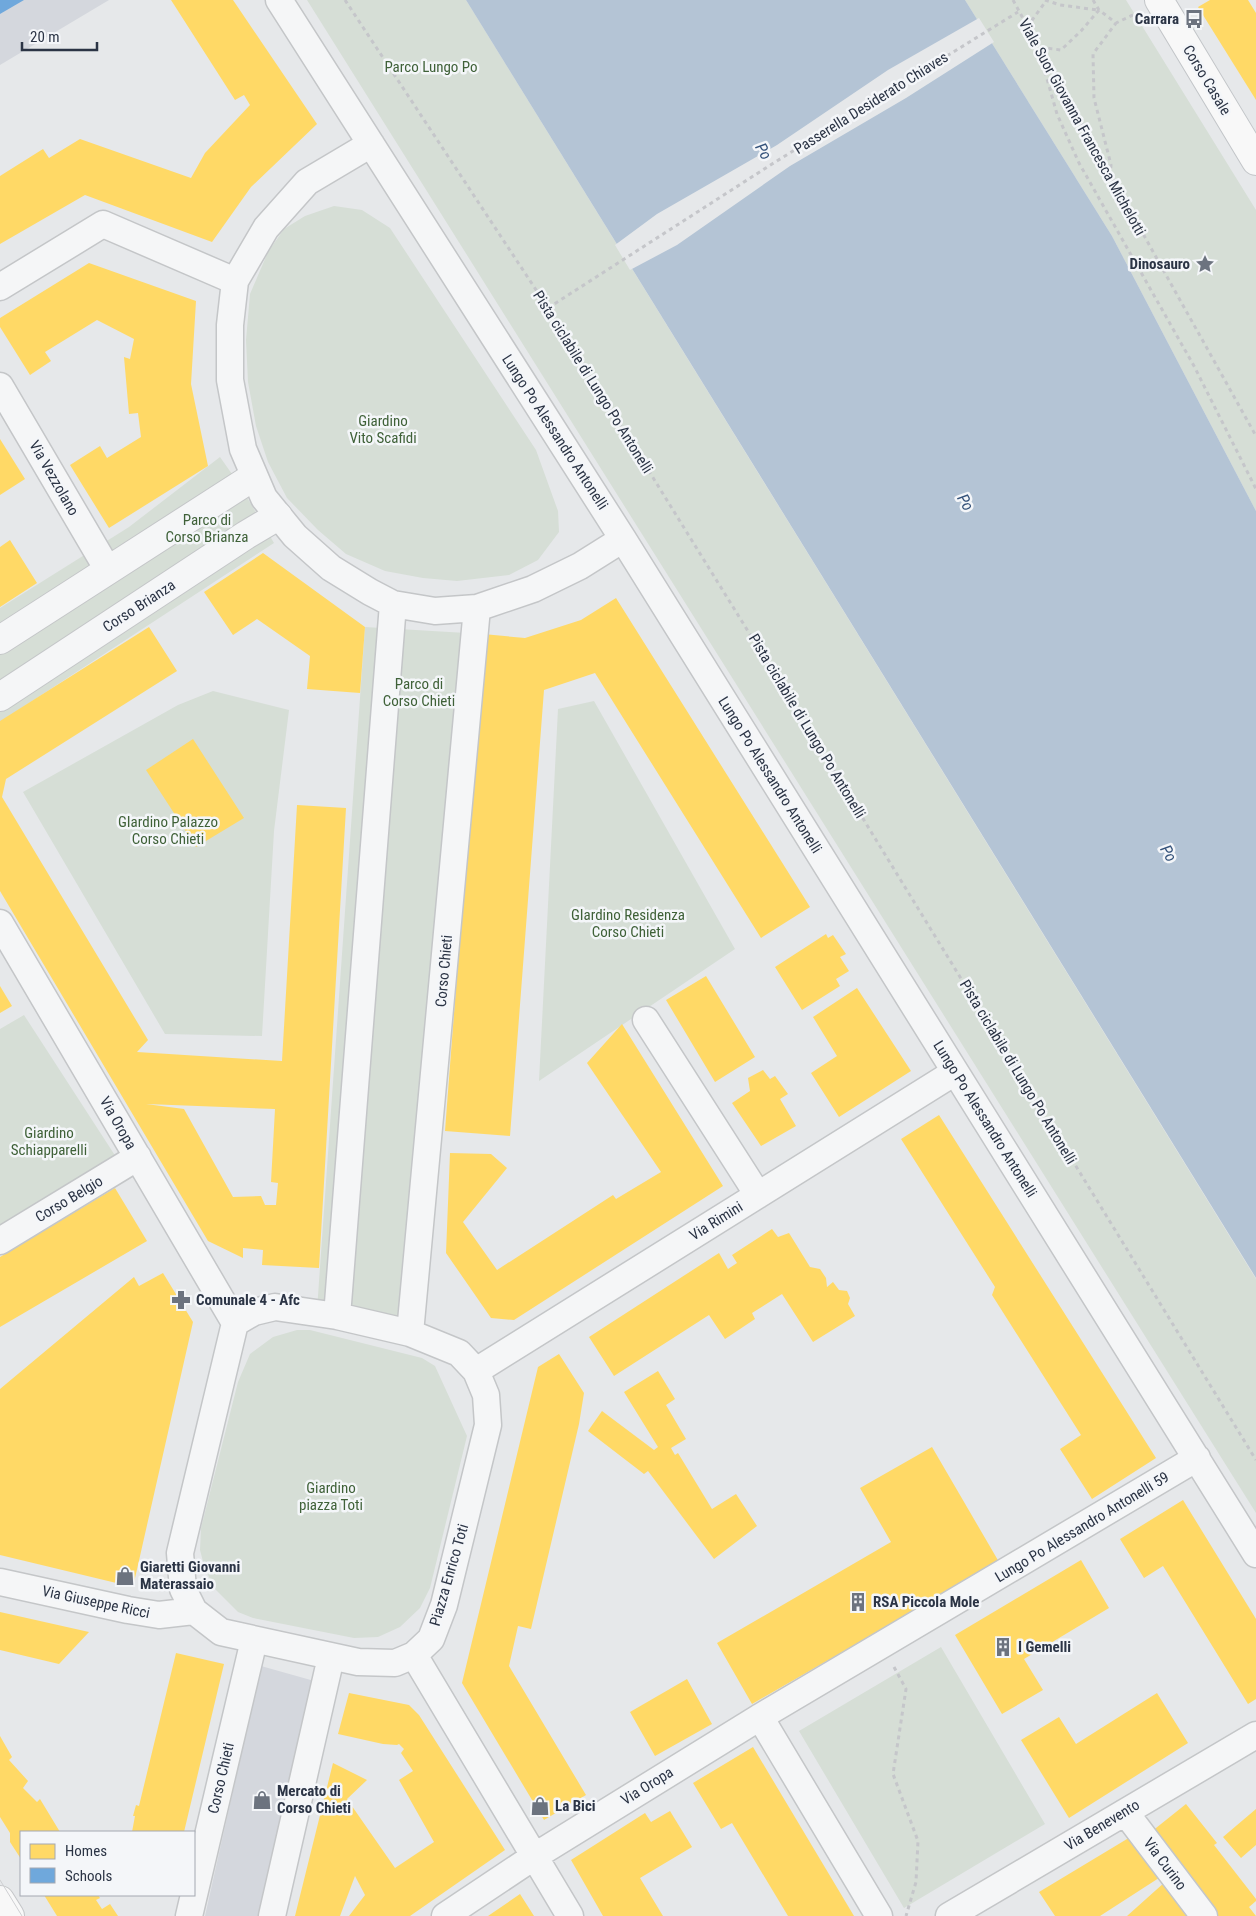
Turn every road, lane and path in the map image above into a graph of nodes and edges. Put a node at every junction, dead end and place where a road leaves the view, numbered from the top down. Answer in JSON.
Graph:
{"nodes":[{"id":1,"x":279,"y":0,"type":"edge"},
{"id":2,"x":346,"y":0,"type":"edge"},
{"id":3,"x":1013,"y":0,"type":"edge"},
{"id":4,"x":1093,"y":0,"type":"edge"},
{"id":5,"x":1159,"y":0,"type":"edge"},
{"id":6,"x":1045,"y":1,"type":"edge"},
{"id":7,"x":1099,"y":10,"type":"junction"},
{"id":8,"x":1018,"y":12,"type":"junction"},
{"id":9,"x":1116,"y":23,"type":"junction"},
{"id":10,"x":1027,"y":27,"type":"junction"},
{"id":11,"x":1038,"y":47,"type":"junction"},
{"id":12,"x":371,"y":144,"type":"junction"},
{"id":13,"x":1256,"y":161,"type":"edge"},
{"id":14,"x":1110,"y":177,"type":"junction"},
{"id":15,"x":235,"y":281,"type":"junction"},
{"id":16,"x":0,"y":287,"type":"edge"},
{"id":17,"x":548,"y":308,"type":"junction"},
{"id":18,"x":0,"y":386,"type":"edge"},
{"id":19,"x":1256,"y":436,"type":"edge"},
{"id":20,"x":253,"y":477,"type":"junction"},
{"id":21,"x":1256,"y":489,"type":"edge"},
{"id":22,"x":278,"y":516,"type":"junction"},
{"id":23,"x":624,"y":539,"type":"junction"},
{"id":24,"x":108,"y":570,"type":"junction"},
{"id":25,"x":393,"y":604,"type":"junction"},
{"id":26,"x":477,"y":608,"type":"junction"},
{"id":27,"x":0,"y":640,"type":"edge"},
{"id":28,"x":0,"y":697,"type":"edge"},
{"id":29,"x":0,"y":923,"type":"edge"},
{"id":30,"x":646,"y":1020,"type":"dead end"},
{"id":31,"x":955,"y":1072,"type":"junction"},
{"id":32,"x":138,"y":1157,"type":"junction"},
{"id":33,"x":758,"y":1194,"type":"junction"},
{"id":34,"x":0,"y":1241,"type":"edge"},
{"id":35,"x":337,"y":1316,"type":"junction"},
{"id":36,"x":235,"y":1322,"type":"junction"},
{"id":37,"x":410,"y":1333,"type":"junction"},
{"id":38,"x":476,"y":1371,"type":"junction"},
{"id":39,"x":1197,"y":1458,"type":"junction"},
{"id":40,"x":1256,"y":1460,"type":"edge"},
{"id":41,"x":1256,"y":1554,"type":"edge"},
{"id":42,"x":0,"y":1582,"type":"edge"},
{"id":43,"x":194,"y":1611,"type":"junction"},
{"id":44,"x":254,"y":1640,"type":"junction"},
{"id":45,"x":882,"y":1646,"type":"junction"},
{"id":46,"x":414,"y":1655,"type":"junction"},
{"id":47,"x":331,"y":1657,"type":"junction"},
{"id":48,"x":760,"y":1718,"type":"junction"},
{"id":49,"x":1256,"y":1735,"type":"edge"},
{"id":50,"x":1125,"y":1812,"type":"junction"},
{"id":51,"x":535,"y":1856,"type":"junction"},
{"id":52,"x":195,"y":1891,"type":"edge"},
{"id":53,"x":194,"y":1896,"type":"edge"},
{"id":54,"x":0,"y":1900,"type":"edge"},
{"id":55,"x":10,"y":1916,"type":"edge"},
{"id":56,"x":189,"y":1916,"type":"edge"},
{"id":57,"x":272,"y":1916,"type":"edge"},
{"id":58,"x":445,"y":1916,"type":"edge"},
{"id":59,"x":570,"y":1916,"type":"edge"},
{"id":60,"x":878,"y":1916,"type":"edge"},
{"id":61,"x":906,"y":1916,"type":"edge"},
{"id":62,"x":949,"y":1916,"type":"edge"},
{"id":63,"x":1204,"y":1916,"type":"edge"}],
"edges":[{"from":1,"to":12,"type":"street","name":"Lungo Po Alessandro Antonelli"},
{"from":2,"to":17,"type":"path","name":"Pista ciclabile di Lungo Po Antonelli"},
{"from":3,"to":8,"type":"path","name":"Viale Suor Giovanna Francesca Michelotti"},
{"from":4,"to":7,"type":"path"},
{"from":5,"to":9,"type":"path"},
{"from":5,"to":13,"type":"main road","name":"Corso Casale"},
{"from":6,"to":7,"type":"path"},
{"from":6,"to":10,"type":"path"},
{"from":7,"to":9,"type":"path"},
{"from":7,"to":11,"type":"path"},
{"from":8,"to":10,"type":"path","name":"Viale Suor Giovanna Francesca Michelotti"},
{"from":8,"to":17,"type":"path","name":"Passerella Desiderato Chiaves"},
{"from":9,"to":14,"type":"path"},
{"from":10,"to":11,"type":"path","name":"Viale Suor Giovanna Francesca Michelotti"},
{"from":11,"to":14,"type":"path","name":"Viale Suor Giovanna Francesca Michelotti"},
{"from":11,"to":21,"type":"path"},
{"from":12,"to":15,"type":"street"},
{"from":12,"to":23,"type":"street","name":"Lungo Po Alessandro Antonelli"},
{"from":14,"to":19,"type":"path","name":"Viale Suor Giovanna Francesca Michelotti"},
{"from":15,"to":16,"type":"street"},
{"from":15,"to":20,"type":"street"},
{"from":17,"to":40,"type":"path","name":"Pista ciclabile di Lungo Po Antonelli"},
{"from":18,"to":24,"type":"street","name":"Via Vezzolano"},
{"from":20,"to":22,"type":"street"},
{"from":20,"to":24,"type":"street"},
{"from":22,"to":25,"type":"street"},
{"from":22,"to":28,"type":"street","name":"Corso Brianza"},
{"from":23,"to":26,"type":"street"},
{"from":23,"to":31,"type":"street","name":"Lungo Po Alessandro Antonelli"},
{"from":24,"to":27,"type":"street"},
{"from":25,"to":26,"type":"street"},
{"from":25,"to":35,"type":"street"},
{"from":26,"to":37,"type":"street","name":"Corso Chieti"},
{"from":29,"to":32,"type":"street","name":"Via Oropa"},
{"from":30,"to":33,"type":"street"},
{"from":31,"to":33,"type":"street","name":"Via Rimini"},
{"from":31,"to":39,"type":"street","name":"Lungo Po Alessandro Antonelli"},
{"from":32,"to":34,"type":"street","name":"Corso Belgio"},
{"from":32,"to":36,"type":"street","name":"Via Oropa"},
{"from":33,"to":38,"type":"street","name":"Via Rimini"},
{"from":35,"to":36,"type":"street","name":"Piazza Enrico Toti"},
{"from":35,"to":37,"type":"street","name":"Piazza Enrico Toti"},
{"from":36,"to":43,"type":"street","name":"Piazza Enrico Toti"},
{"from":37,"to":38,"type":"street","name":"Piazza Enrico Toti"},
{"from":38,"to":46,"type":"street","name":"Piazza Enrico Toti"},
{"from":39,"to":41,"type":"street","name":"Lungo Po Alessandro Antonelli"},
{"from":39,"to":45,"type":"street","name":"Lungo Po Alessandro Antonelli 59"},
{"from":42,"to":43,"type":"street","name":"Via Giuseppe Ricci"},
{"from":43,"to":44,"type":"street","name":"Piazza Enrico Toti"},
{"from":44,"to":47,"type":"street","name":"Piazza Enrico Toti"},
{"from":44,"to":52,"type":"street","name":"Corso Chieti"},
{"from":45,"to":48,"type":"street","name":"Lungo Po Alessandro Antonelli 59"},
{"from":45,"to":61,"type":"path"},
{"from":46,"to":47,"type":"street","name":"Piazza Enrico Toti"},
{"from":46,"to":51,"type":"street"},
{"from":47,"to":57,"type":"street"},
{"from":48,"to":51,"type":"street","name":"Via Oropa"},
{"from":48,"to":60,"type":"street"},
{"from":49,"to":50,"type":"street","name":"Via Benevento"},
{"from":50,"to":62,"type":"street","name":"Via Benevento"},
{"from":50,"to":63,"type":"street","name":"Via Curino"},
{"from":51,"to":58,"type":"street","name":"Via Oropa"},
{"from":51,"to":59,"type":"street"},
{"from":53,"to":56,"type":"street","name":"Corso Chieti"},
{"from":54,"to":55,"type":"main road"}]}
